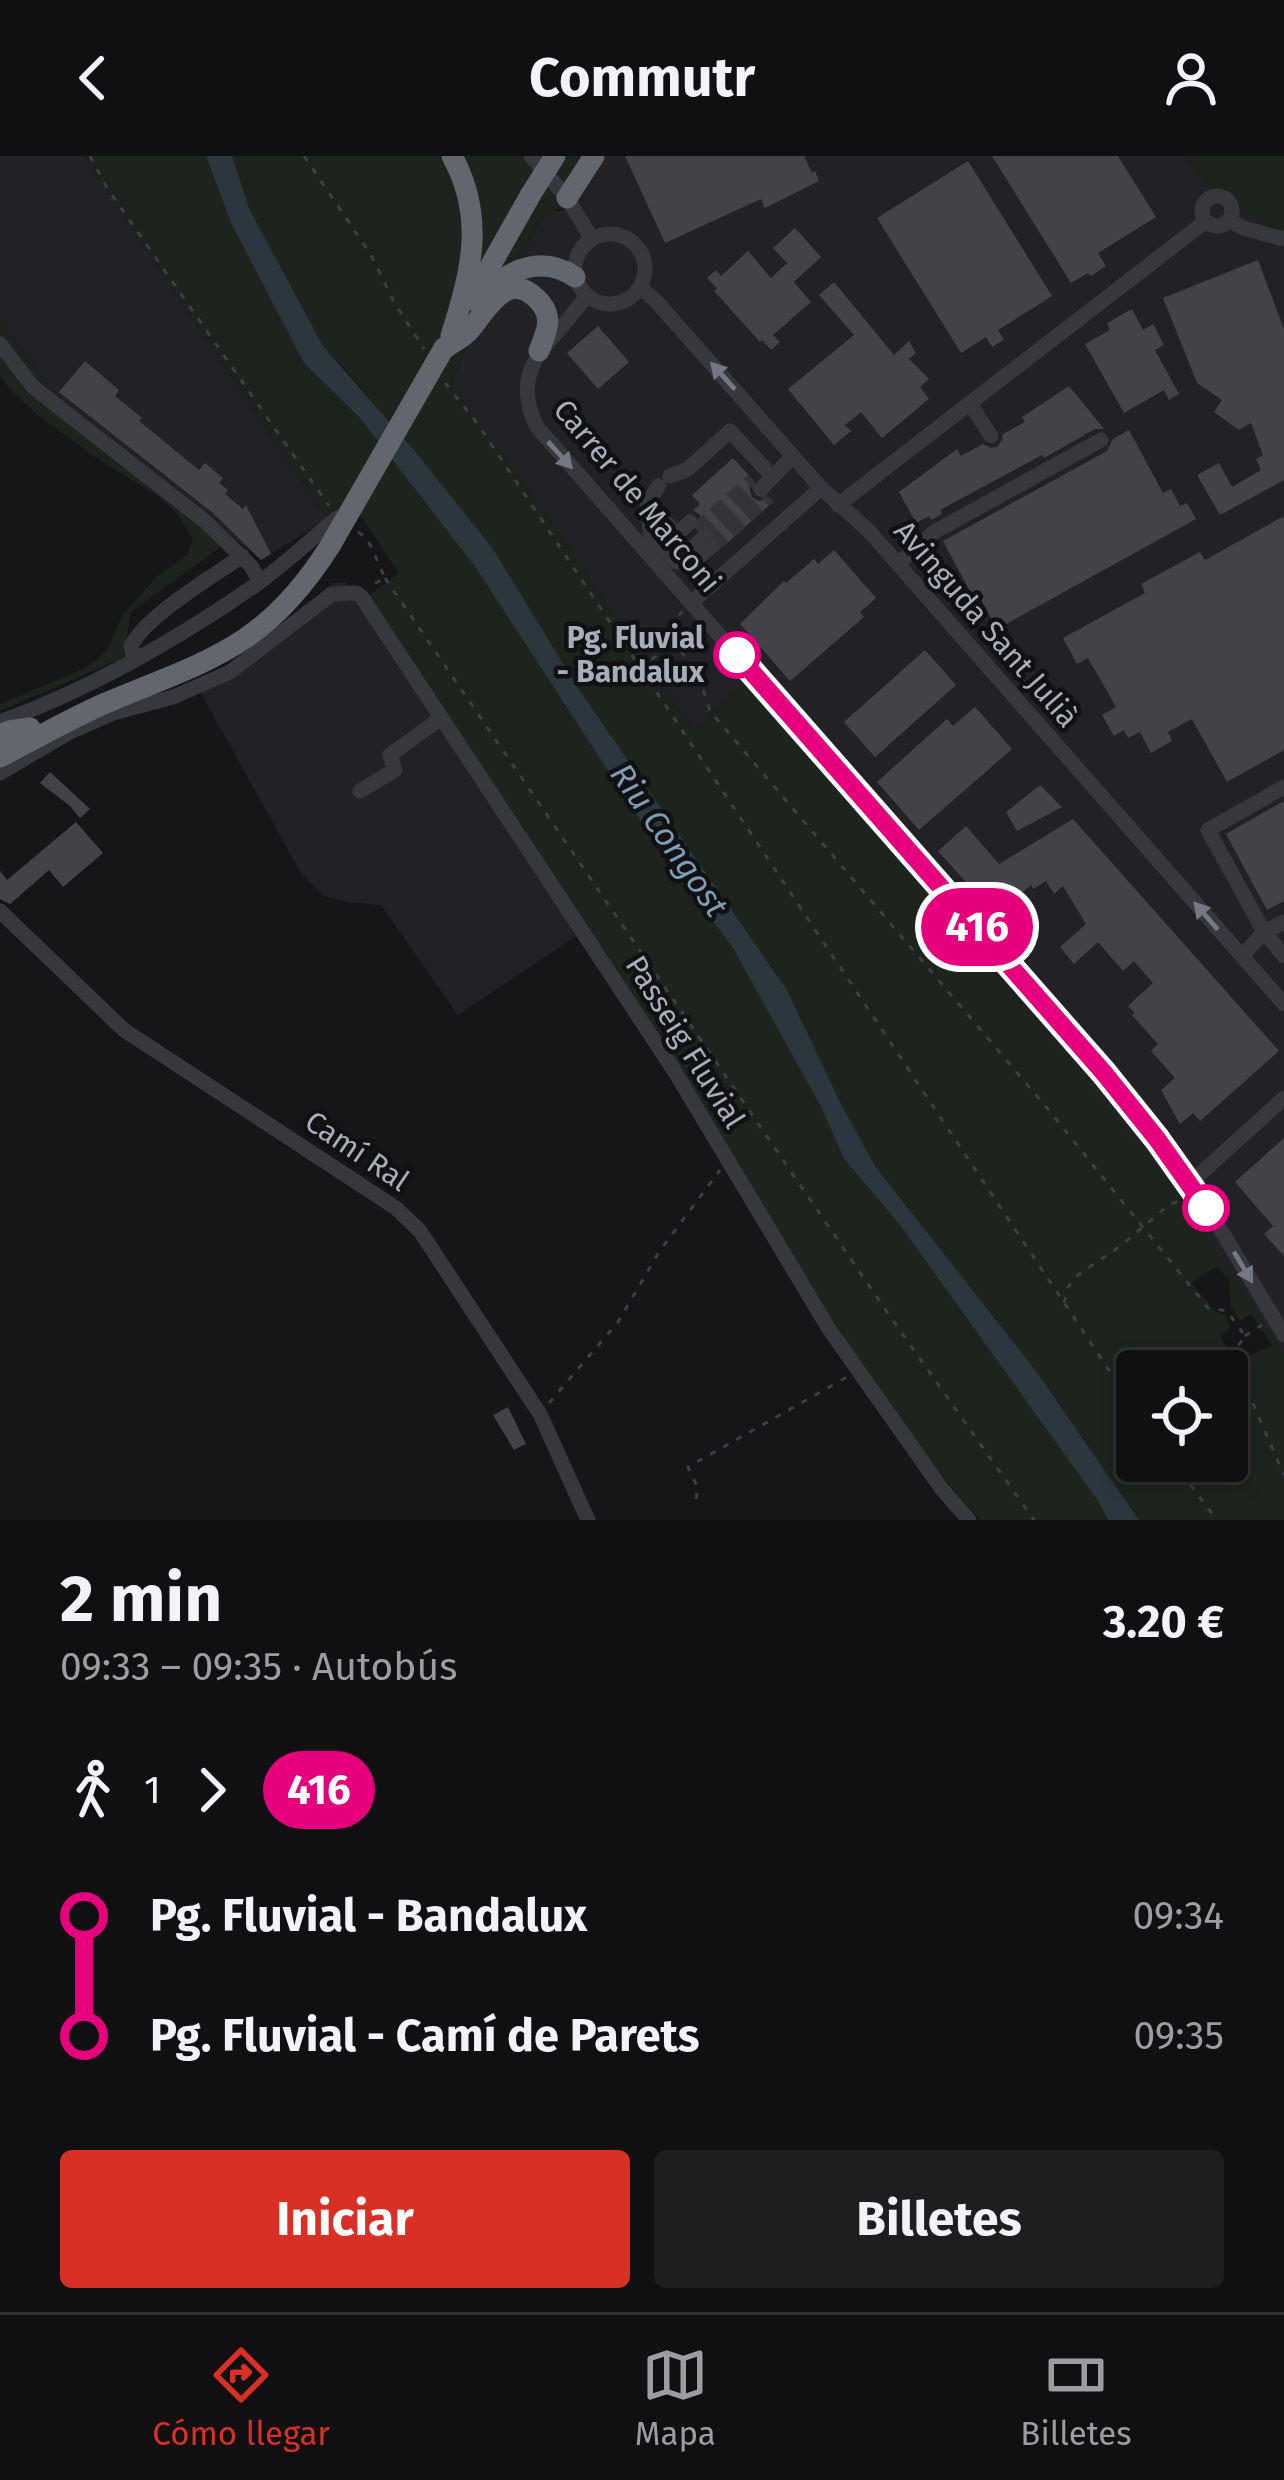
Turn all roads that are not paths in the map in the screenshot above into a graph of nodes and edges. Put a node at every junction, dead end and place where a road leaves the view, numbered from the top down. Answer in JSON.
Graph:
{"nodes":[{"id":1,"x":452,"y":156,"type":"edge"},
{"id":2,"x":531,"y":156,"type":"edge"},
{"id":3,"x":555,"y":156,"type":"edge"},
{"id":4,"x":594,"y":156,"type":"edge"},
{"id":5,"x":567,"y":198,"type":"junction"},
{"id":6,"x":1229,"y":220,"type":"junction"},
{"id":7,"x":1205,"y":221,"type":"junction"},
{"id":8,"x":592,"y":238,"type":"junction"},
{"id":9,"x":1284,"y":238,"type":"edge"},
{"id":10,"x":580,"y":286,"type":"junction"},
{"id":11,"x":640,"y":287,"type":"junction"},
{"id":12,"x":479,"y":315,"type":"junction"},
{"id":13,"x":0,"y":344,"type":"edge"},
{"id":14,"x":440,"y":345,"type":"junction"},
{"id":15,"x":539,"y":351,"type":"junction"},
{"id":16,"x":970,"y":404,"type":"junction"},
{"id":17,"x":754,"y":411,"type":"junction"},
{"id":18,"x":730,"y":431,"type":"junction"},
{"id":19,"x":991,"y":436,"type":"dead end"},
{"id":20,"x":1101,"y":440,"type":"dead end"},
{"id":21,"x":793,"y":456,"type":"junction"},
{"id":22,"x":821,"y":488,"type":"junction"},
{"id":23,"x":647,"y":503,"type":"junction"},
{"id":24,"x":838,"y":506,"type":"junction"},
{"id":25,"x":337,"y":518,"type":"road end"},
{"id":26,"x":242,"y":556,"type":"junction"},
{"id":27,"x":898,"y":563,"type":"junction"},
{"id":28,"x":260,"y":582,"type":"junction"},
{"id":29,"x":692,"y":602,"type":"junction"},
{"id":30,"x":134,"y":660,"type":"junction"},
{"id":31,"x":177,"y":673,"type":"junction"},
{"id":32,"x":110,"y":708,"type":"junction"},
{"id":33,"x":441,"y":718,"type":"junction"},
{"id":34,"x":0,"y":722,"type":"edge"},
{"id":35,"x":0,"y":739,"type":"edge"},
{"id":36,"x":0,"y":757,"type":"edge"},
{"id":37,"x":0,"y":773,"type":"edge"},
{"id":38,"x":1284,"y":787,"type":"edge"},
{"id":39,"x":360,"y":791,"type":"dead end"},
{"id":40,"x":0,"y":911,"type":"edge"},
{"id":41,"x":1284,"y":922,"type":"edge"},
{"id":42,"x":1264,"y":932,"type":"junction"},
{"id":43,"x":1241,"y":956,"type":"junction"},
{"id":44,"x":1284,"y":956,"type":"edge"},
{"id":45,"x":1284,"y":1004,"type":"edge"},
{"id":46,"x":1284,"y":1098,"type":"edge"},
{"id":47,"x":1194,"y":1191,"type":"junction"},
{"id":48,"x":1284,"y":1335,"type":"edge"},
{"id":49,"x":587,"y":1520,"type":"edge"},
{"id":50,"x":968,"y":1520,"type":"edge"}],
"edges":[{"from":1,"to":14,"type":"highway"},
{"from":2,"to":5,"type":"street"},
{"from":3,"to":14,"type":"highway","bridge":true},
{"from":4,"to":5,"type":"highway"},
{"from":5,"to":8,"type":"street"},
{"from":6,"to":7,"type":"street"},
{"from":6,"to":7,"type":"street"},
{"from":6,"to":9,"type":"street"},
{"from":7,"to":16,"type":"street"},
{"from":8,"to":10,"type":"street"},
{"from":8,"to":11,"type":"street"},
{"from":10,"to":11,"type":"street"},
{"from":10,"to":12,"type":"highway"},
{"from":10,"to":15,"type":"street"},
{"from":17,"to":11,"type":"street","name":"Avinguda Sant Julià","one_way":true},
{"from":12,"to":14,"type":"highway"},
{"from":12,"to":15,"type":"highway"},
{"from":13,"to":26,"type":"street"},
{"from":14,"to":31,"type":"highway","bridge":true},
{"from":15,"to":29,"type":"street","name":"Carrer de Marconi","one_way":true},
{"from":16,"to":19,"type":"street"},
{"from":16,"to":24,"type":"street"},
{"from":17,"to":18,"type":"street"},
{"from":17,"to":21,"type":"street","name":"Avinguda Sant Julià"},
{"from":18,"to":21,"type":"street"},
{"from":18,"to":23,"type":"street"},
{"from":20,"to":27,"type":"street"},
{"from":21,"to":22,"type":"street","name":"Avinguda Sant Julià"},
{"from":22,"to":24,"type":"street","name":"Avinguda Sant Julià"},
{"from":22,"to":29,"type":"street"},
{"from":23,"to":23,"type":"street"},
{"from":24,"to":27,"type":"street","name":"Avinguda Sant Julià"},
{"from":25,"to":28,"type":"street"},
{"from":26,"to":28,"type":"street"},
{"from":26,"to":30,"type":"street"},
{"from":43,"to":27,"type":"street","name":"Avinguda Sant Julià","one_way":true},
{"from":28,"to":30,"type":"street"},
{"from":29,"to":47,"type":"street","name":"Carrer de Marconi"},
{"from":30,"to":34,"type":"street"},
{"from":31,"to":32,"type":"highway"},
{"from":31,"to":35,"type":"highway"},
{"from":32,"to":33,"type":"street","name":"Passeig Fluvial"},
{"from":32,"to":36,"type":"highway"},
{"from":32,"to":37,"type":"street"},
{"from":33,"to":39,"type":"street"},
{"from":33,"to":50,"type":"street","name":"Passeig Fluvial"},
{"from":38,"to":42,"type":"street"},
{"from":40,"to":49,"type":"street","name":"Camí Ral"},
{"from":41,"to":42,"type":"street"},
{"from":42,"to":43,"type":"street"},
{"from":42,"to":44,"type":"street"},
{"from":43,"to":45,"type":"street","name":"Avinguda Sant Julià"},
{"from":46,"to":47,"type":"street"},
{"from":47,"to":48,"type":"street","name":"Carrer de Marconi","one_way":true}]}
